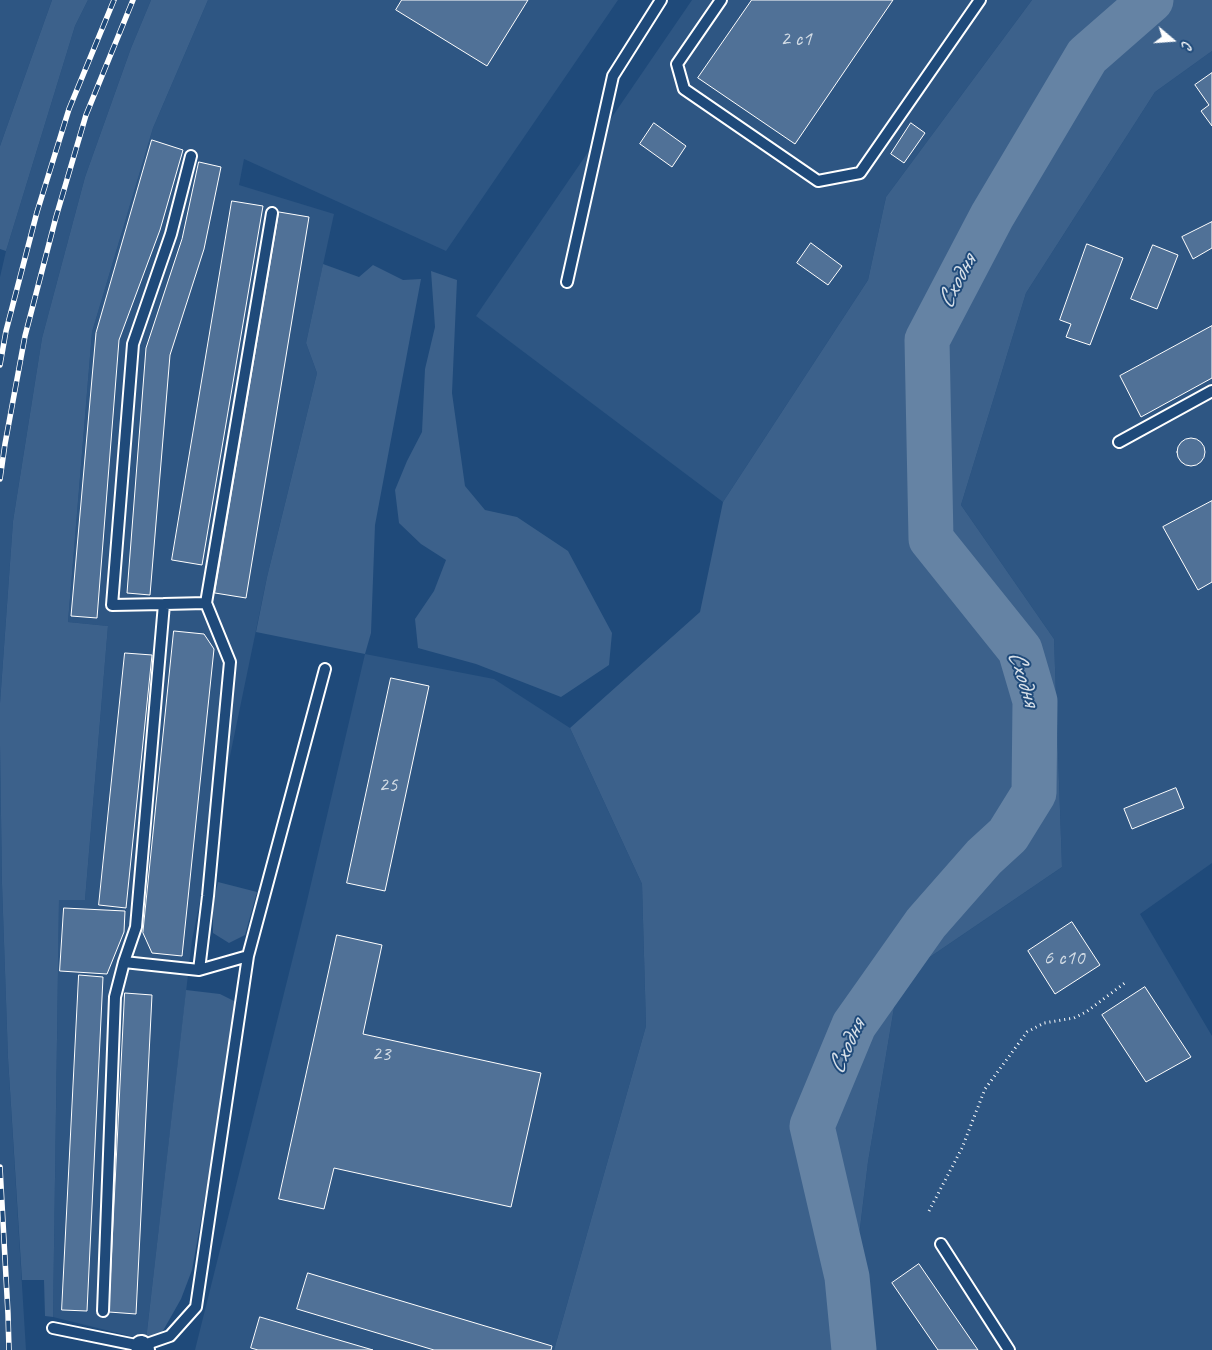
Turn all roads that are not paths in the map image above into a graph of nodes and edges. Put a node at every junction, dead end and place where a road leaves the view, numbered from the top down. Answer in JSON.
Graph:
{"nodes":[{"id":1,"x":661,"y":0,"type":"edge"},
{"id":2,"x":721,"y":0,"type":"edge"},
{"id":3,"x":980,"y":0,"type":"edge"},
{"id":4,"x":191,"y":156,"type":"dead end"},
{"id":5,"x":272,"y":214,"type":"dead end"},
{"id":6,"x":567,"y":282,"type":"dead end"},
{"id":7,"x":1212,"y":391,"type":"edge"},
{"id":8,"x":1119,"y":442,"type":"dead end"},
{"id":9,"x":206,"y":603,"type":"junction"},
{"id":10,"x":164,"y":604,"type":"junction"},
{"id":11,"x":325,"y":669,"type":"dead end"},
{"id":12,"x":248,"y":956,"type":"junction"},
{"id":13,"x":124,"y":962,"type":"junction"},
{"id":14,"x":199,"y":970,"type":"junction"},
{"id":15,"x":941,"y":1244,"type":"dead end"},
{"id":16,"x":103,"y":1311,"type":"dead end"},
{"id":17,"x":53,"y":1328,"type":"dead end"},
{"id":18,"x":143,"y":1348,"type":"edge"},
{"id":19,"x":1009,"y":1350,"type":"edge"}],
"edges":[{"from":1,"to":6,"type":"lane"},
{"from":2,"to":3,"type":"lane"},
{"from":4,"to":10,"type":"lane"},
{"from":5,"to":9,"type":"lane"},
{"from":7,"to":8,"type":"lane"},
{"from":9,"to":10,"type":"lane"},
{"from":9,"to":14,"type":"lane"},
{"from":10,"to":13,"type":"lane"},
{"from":11,"to":12,"type":"lane"},
{"from":12,"to":14,"type":"lane"},
{"from":12,"to":18,"type":"lane"},
{"from":13,"to":14,"type":"lane"},
{"from":13,"to":16,"type":"lane"},
{"from":15,"to":19,"type":"lane"},
{"from":17,"to":18,"type":"lane"}]}
